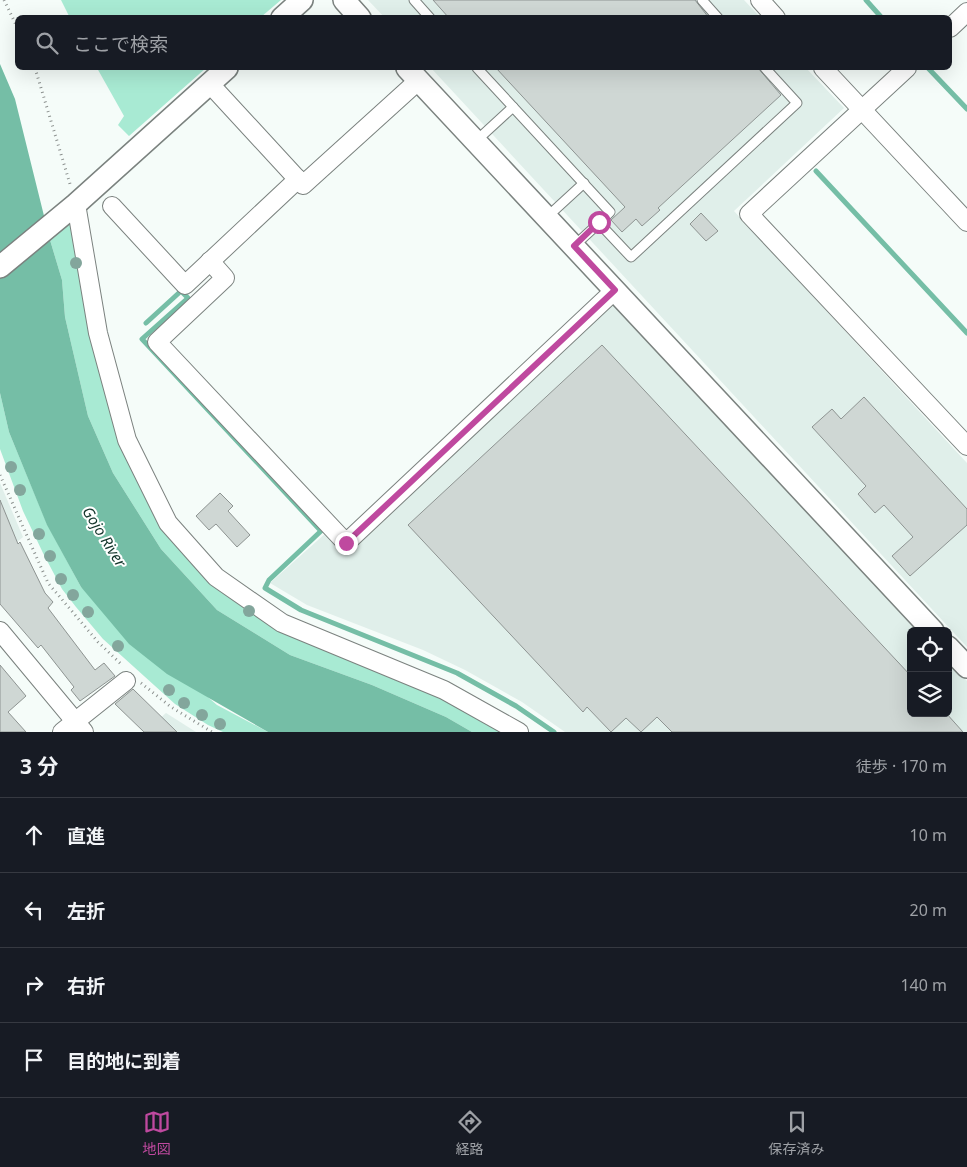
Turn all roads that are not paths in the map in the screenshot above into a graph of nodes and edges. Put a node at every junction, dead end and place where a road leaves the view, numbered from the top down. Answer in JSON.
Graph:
{"nodes":[{"id":1,"x":302,"y":0,"type":"edge"},
{"id":2,"x":344,"y":0,"type":"edge"},
{"id":3,"x":414,"y":0,"type":"edge"},
{"id":4,"x":702,"y":0,"type":"edge"},
{"id":5,"x":760,"y":0,"type":"edge"},
{"id":6,"x":967,"y":12,"type":"edge"},
{"id":7,"x":285,"y":15,"type":"edge"},
{"id":8,"x":357,"y":15,"type":"edge"},
{"id":9,"x":427,"y":15,"type":"edge"},
{"id":10,"x":715,"y":15,"type":"edge"},
{"id":11,"x":773,"y":15,"type":"edge"},
{"id":12,"x":952,"y":26,"type":"edge"},
{"id":13,"x":225,"y":70,"type":"edge"},
{"id":14,"x":479,"y":70,"type":"edge"},
{"id":15,"x":767,"y":70,"type":"edge"},
{"id":16,"x":824,"y":70,"type":"edge"},
{"id":17,"x":905,"y":70,"type":"edge"},
{"id":18,"x":413,"y":74,"type":"edge"},
{"id":19,"x":210,"y":83,"type":"junction"},
{"id":20,"x":513,"y":107,"type":"junction"},
{"id":21,"x":862,"y":109,"type":"junction"},
{"id":22,"x":476,"y":141,"type":"junction"},
{"id":23,"x":298,"y":179,"type":"junction"},
{"id":24,"x":584,"y":183,"type":"junction"},
{"id":25,"x":112,"y":206,"type":"dead end"},
{"id":26,"x":73,"y":207,"type":"junction"},
{"id":27,"x":547,"y":217,"type":"junction"},
{"id":28,"x":599,"y":222,"type":"junction"},
{"id":29,"x":967,"y":222,"type":"edge"},
{"id":30,"x":574,"y":246,"type":"junction"},
{"id":31,"x":210,"y":262,"type":"junction"},
{"id":32,"x":0,"y":267,"type":"edge"},
{"id":33,"x":615,"y":290,"type":"junction"},
{"id":34,"x":967,"y":446,"type":"edge"},
{"id":35,"x":929,"y":627,"type":"edge"},
{"id":36,"x":0,"y":631,"type":"edge"},
{"id":37,"x":952,"y":651,"type":"edge"},
{"id":38,"x":967,"y":667,"type":"edge"},
{"id":39,"x":131,"y":677,"type":"road end"},
{"id":40,"x":74,"y":729,"type":"edge"},
{"id":41,"x":519,"y":732,"type":"edge"}],
"edges":[{"from":1,"to":7,"type":"street"},
{"from":2,"to":8,"type":"street"},
{"from":3,"to":9,"type":"lane"},
{"from":4,"to":10,"type":"lane"},
{"from":5,"to":11,"type":"street"},
{"from":6,"to":12,"type":"street"},
{"from":13,"to":19,"type":"street"},
{"from":14,"to":20,"type":"lane"},
{"from":15,"to":28,"type":"lane"},
{"from":16,"to":21,"type":"street"},
{"from":17,"to":21,"type":"street"},
{"from":18,"to":22,"type":"street"},
{"from":18,"to":23,"type":"street"},
{"from":19,"to":23,"type":"street"},
{"from":19,"to":26,"type":"street"},
{"from":20,"to":22,"type":"lane"},
{"from":20,"to":24,"type":"lane"},
{"from":21,"to":29,"type":"street"},
{"from":21,"to":34,"type":"street"},
{"from":22,"to":27,"type":"street"},
{"from":23,"to":31,"type":"street"},
{"from":24,"to":27,"type":"lane"},
{"from":24,"to":28,"type":"lane"},
{"from":25,"to":31,"type":"street"},
{"from":26,"to":32,"type":"street"},
{"from":26,"to":41,"type":"street"},
{"from":27,"to":30,"type":"street"},
{"from":28,"to":30,"type":"lane"},
{"from":30,"to":33,"type":"street"},
{"from":31,"to":33,"type":"street"},
{"from":33,"to":35,"type":"street"},
{"from":36,"to":40,"type":"street"},
{"from":37,"to":38,"type":"street"},
{"from":39,"to":40,"type":"street"}]}
